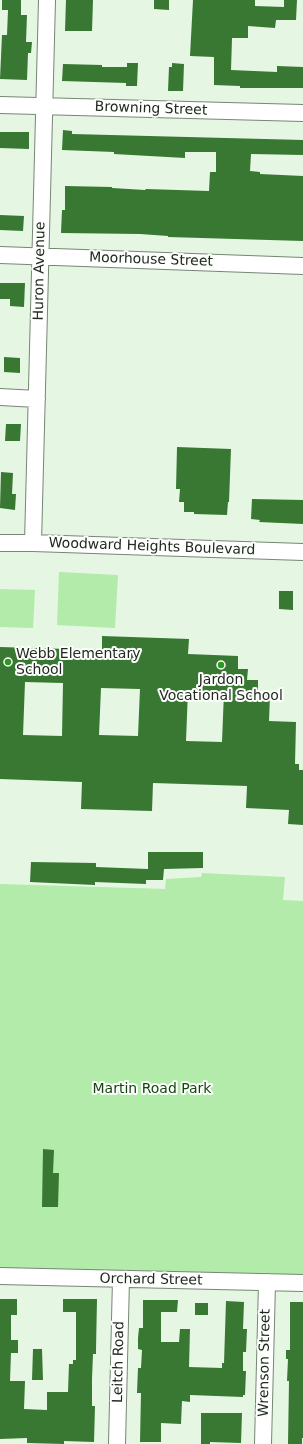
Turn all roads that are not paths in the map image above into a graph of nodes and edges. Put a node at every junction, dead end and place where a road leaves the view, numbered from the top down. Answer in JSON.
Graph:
{"nodes":[{"id":1,"x":47,"y":0,"type":"edge"},
{"id":2,"x":0,"y":105,"type":"edge"},
{"id":3,"x":44,"y":106,"type":"junction"},
{"id":4,"x":303,"y":113,"type":"edge"},
{"id":5,"x":0,"y":255,"type":"edge"},
{"id":6,"x":40,"y":257,"type":"junction"},
{"id":7,"x":303,"y":266,"type":"edge"},
{"id":8,"x":0,"y":397,"type":"edge"},
{"id":9,"x":37,"y":399,"type":"junction"},
{"id":10,"x":0,"y":543,"type":"edge"},
{"id":11,"x":33,"y":543,"type":"junction"},
{"id":12,"x":303,"y":552,"type":"edge"},
{"id":13,"x":0,"y":1276,"type":"edge"},
{"id":14,"x":121,"y":1279,"type":"junction"},
{"id":15,"x":267,"y":1282,"type":"junction"},
{"id":16,"x":303,"y":1283,"type":"edge"},
{"id":17,"x":117,"y":1444,"type":"edge"},
{"id":18,"x":263,"y":1444,"type":"edge"}],
"edges":[{"from":1,"to":3,"type":"street","name":"Huron Avenue"},
{"from":2,"to":3,"type":"street","name":"Browning Street"},
{"from":3,"to":4,"type":"street","name":"Browning Street"},
{"from":3,"to":6,"type":"street","name":"Huron Avenue"},
{"from":5,"to":6,"type":"street","name":"Moorhouse Street"},
{"from":6,"to":7,"type":"street","name":"Moorhouse Street"},
{"from":6,"to":9,"type":"street","name":"Huron Avenue"},
{"from":8,"to":9,"type":"street"},
{"from":9,"to":11,"type":"street","name":"Huron Avenue"},
{"from":10,"to":11,"type":"street","name":"Woodward Heights Boulevard"},
{"from":11,"to":12,"type":"street","name":"Woodward Heights Boulevard"},
{"from":13,"to":14,"type":"street","name":"Orchard Street"},
{"from":14,"to":15,"type":"street","name":"Orchard Street"},
{"from":14,"to":17,"type":"street","name":"Leitch Road"},
{"from":15,"to":16,"type":"street","name":"Orchard Street"},
{"from":15,"to":18,"type":"street","name":"Wrenson Street"}]}
